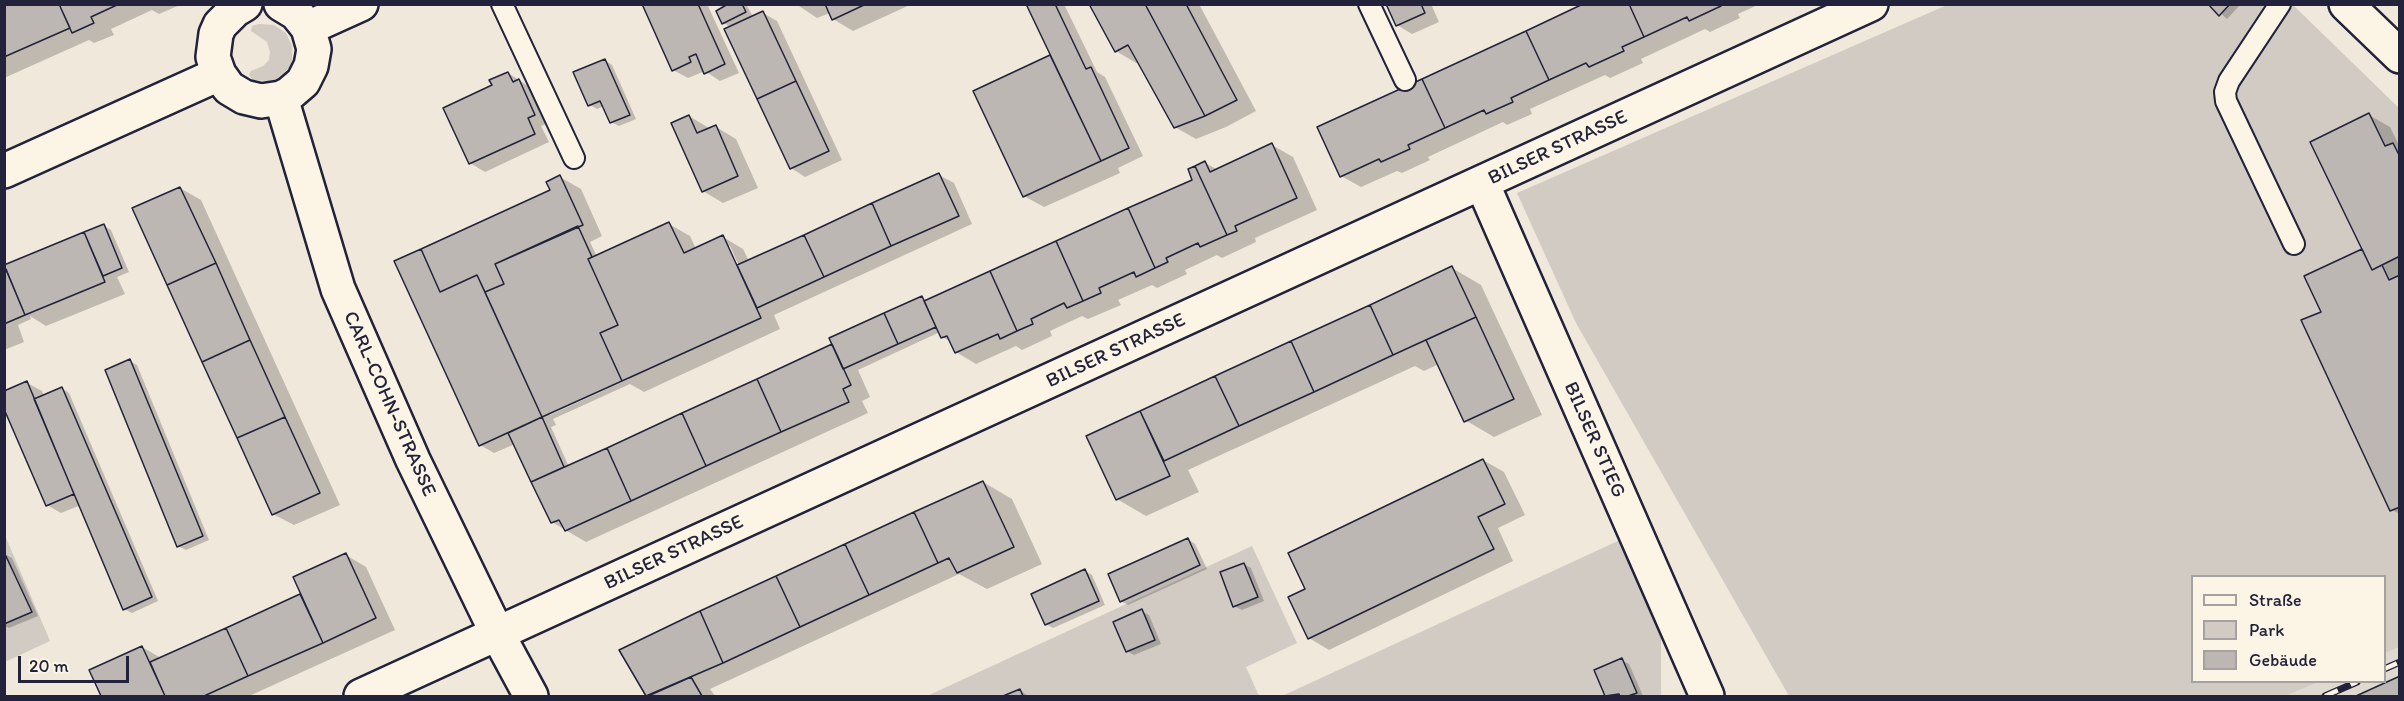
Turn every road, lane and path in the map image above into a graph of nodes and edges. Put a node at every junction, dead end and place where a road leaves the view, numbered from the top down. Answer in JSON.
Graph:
{"nodes":[{"id":1,"x":245,"y":4,"type":"edge"},
{"id":2,"x":281,"y":4,"type":"edge"},
{"id":3,"x":361,"y":4,"type":"edge"},
{"id":4,"x":502,"y":4,"type":"edge"},
{"id":5,"x":1369,"y":4,"type":"edge"},
{"id":6,"x":1871,"y":4,"type":"edge"},
{"id":7,"x":2280,"y":4,"type":"edge"},
{"id":8,"x":2346,"y":4,"type":"edge"},
{"id":9,"x":308,"y":28,"type":"junction"},
{"id":10,"x":2400,"y":56,"type":"edge"},
{"id":11,"x":219,"y":74,"type":"junction"},
{"id":12,"x":1405,"y":80,"type":"dead end"},
{"id":13,"x":281,"y":98,"type":"junction"},
{"id":14,"x":574,"y":158,"type":"dead end"},
{"id":15,"x":4,"y":171,"type":"edge"},
{"id":16,"x":1482,"y":183,"type":"junction"},
{"id":17,"x":2294,"y":244,"type":"dead end"},
{"id":18,"x":497,"y":633,"type":"junction"},
{"id":19,"x":361,"y":696,"type":"edge"},
{"id":20,"x":531,"y":696,"type":"edge"},
{"id":21,"x":1707,"y":696,"type":"edge"}],
"edges":[{"from":1,"to":11,"type":"street"},
{"from":2,"to":9,"type":"street"},
{"from":3,"to":9,"type":"street"},
{"from":4,"to":14,"type":"lane"},
{"from":5,"to":12,"type":"lane"},
{"from":6,"to":16,"type":"street","name":"BILSER STRASSE"},
{"from":7,"to":17,"type":"lane"},
{"from":8,"to":10,"type":"street"},
{"from":9,"to":13,"type":"street"},
{"from":11,"to":13,"type":"street"},
{"from":11,"to":15,"type":"street"},
{"from":13,"to":18,"type":"street","name":"CARL-COHN-STRASSE"},
{"from":16,"to":18,"type":"street","name":"BILSER STRASSE"},
{"from":16,"to":21,"type":"street","name":"BILSER STIEG"},
{"from":18,"to":19,"type":"street","name":"BILSER STRASSE"},
{"from":18,"to":20,"type":"street","name":"CARL-COHN-STRASSE"}]}
